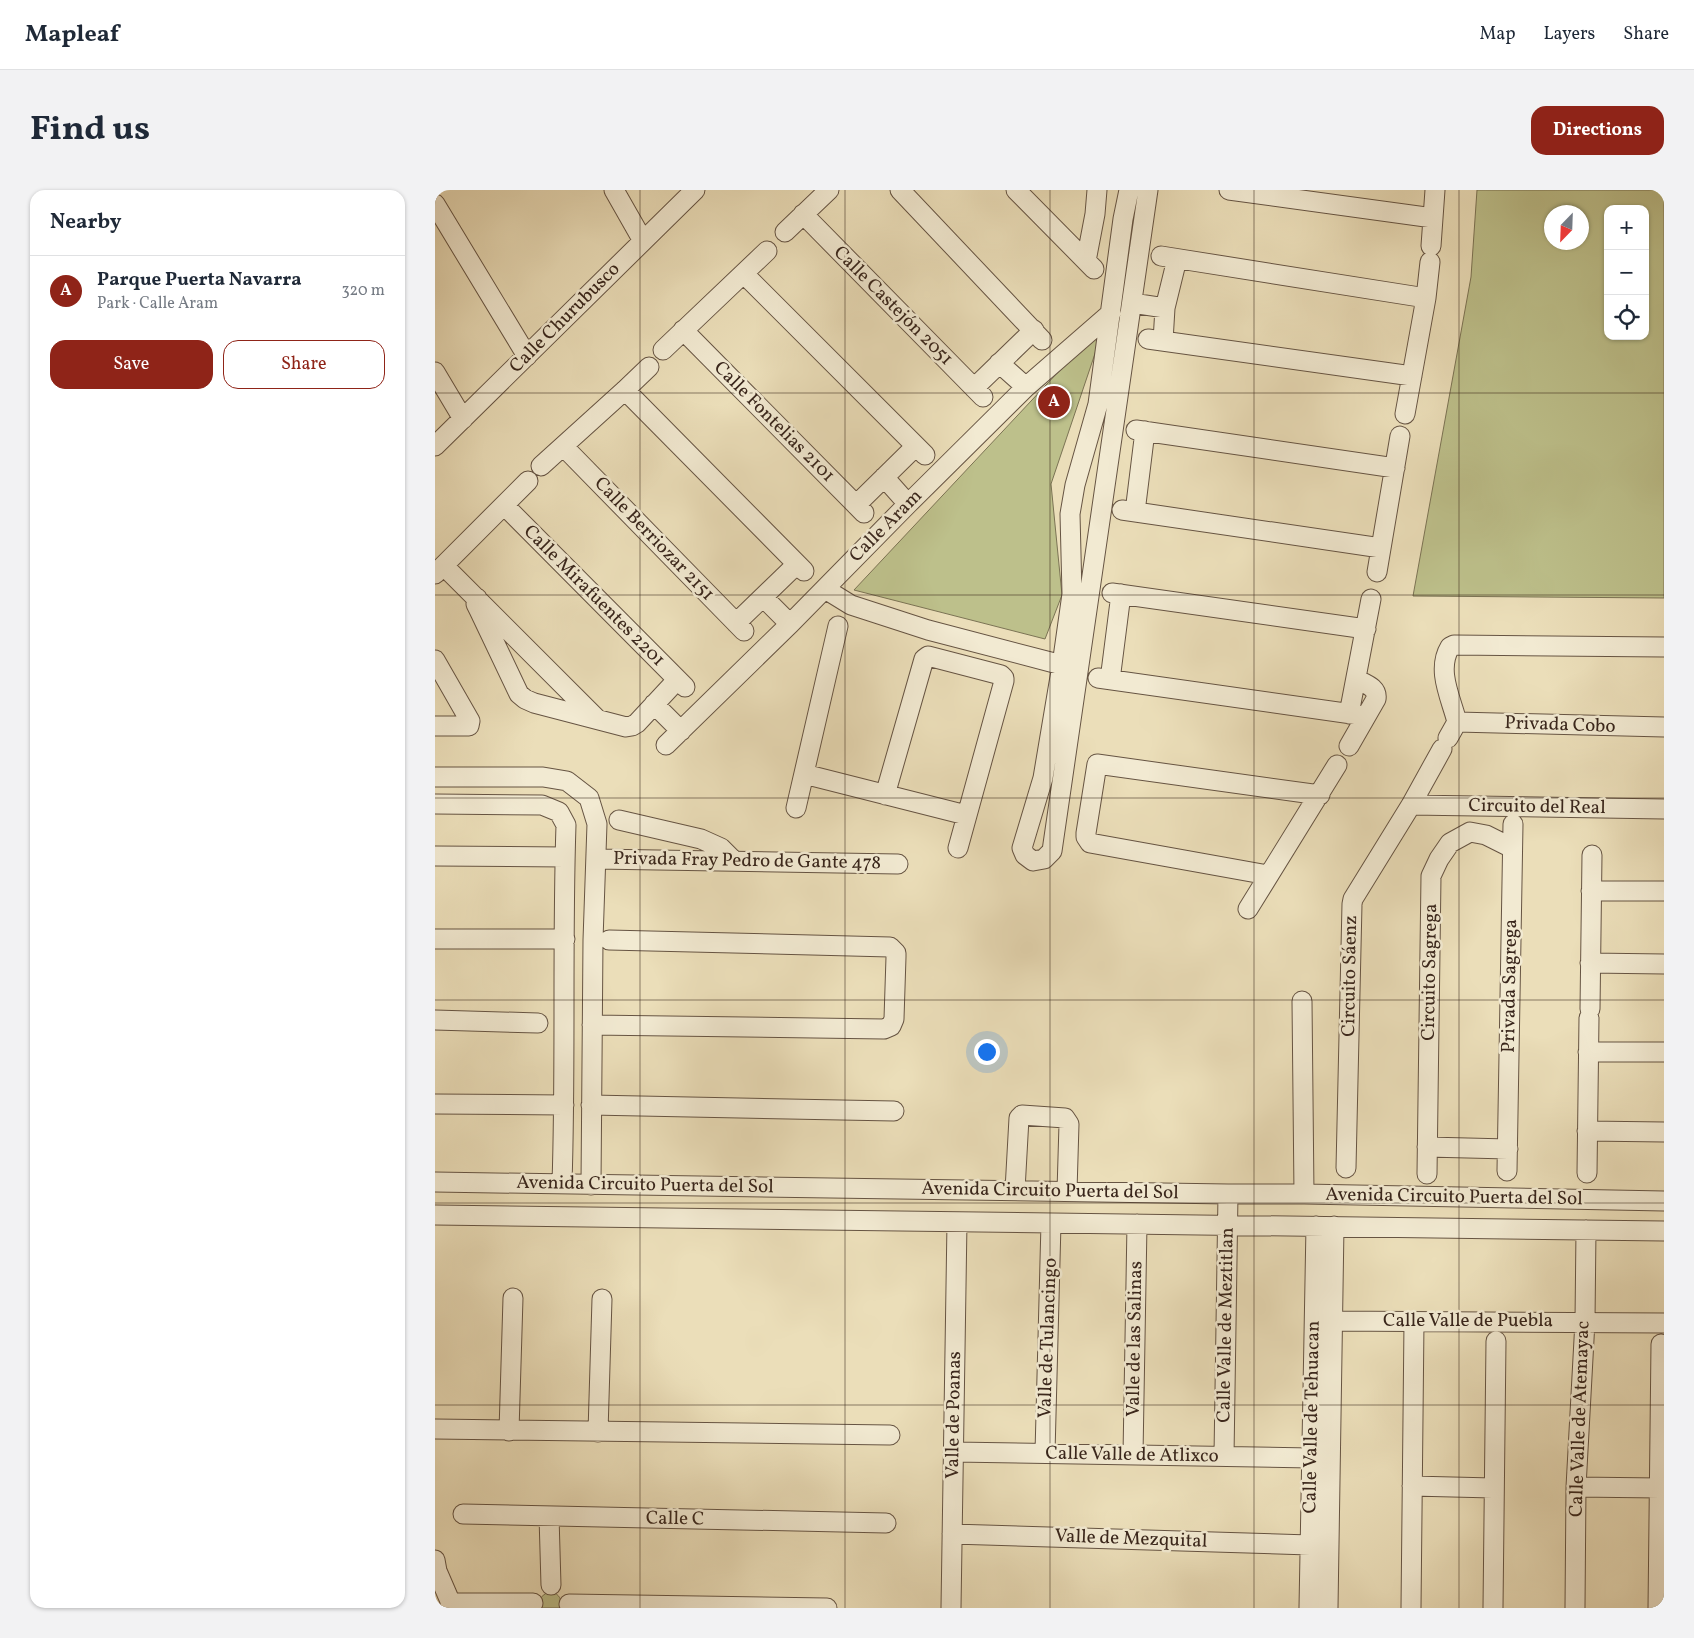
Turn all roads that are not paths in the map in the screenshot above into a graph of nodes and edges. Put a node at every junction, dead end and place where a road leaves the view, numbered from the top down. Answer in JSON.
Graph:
{"nodes":[{"id":1,"x":614,"y":190,"type":"edge"},
{"id":2,"x":695,"y":190,"type":"edge"},
{"id":3,"x":829,"y":190,"type":"edge"},
{"id":4,"x":900,"y":190,"type":"edge"},
{"id":5,"x":1016,"y":190,"type":"edge"},
{"id":6,"x":1097,"y":190,"type":"edge"},
{"id":7,"x":1129,"y":190,"type":"edge"},
{"id":8,"x":1148,"y":190,"type":"edge"},
{"id":9,"x":1229,"y":190,"type":"edge"},
{"id":10,"x":1435,"y":190,"type":"edge"},
{"id":11,"x":435,"y":204,"type":"edge"},
{"id":12,"x":803,"y":214,"type":"junction"},
{"id":13,"x":1095,"y":214,"type":"junction"},
{"id":14,"x":1433,"y":218,"type":"junction"},
{"id":15,"x":1123,"y":219,"type":"junction"},
{"id":16,"x":785,"y":232,"type":"dead end"},
{"id":17,"x":643,"y":241,"type":"junction"},
{"id":18,"x":767,"y":251,"type":"dead end"},
{"id":19,"x":744,"y":274,"type":"junction"},
{"id":20,"x":1426,"y":298,"type":"junction"},
{"id":21,"x":1131,"y":303,"type":"junction"},
{"id":22,"x":1165,"y":308,"type":"junction"},
{"id":23,"x":1111,"y":313,"type":"junction"},
{"id":24,"x":683,"y":330,"type":"junction"},
{"id":25,"x":663,"y":350,"type":"dead end"},
{"id":26,"x":527,"y":356,"type":"junction"},
{"id":27,"x":999,"y":363,"type":"junction"},
{"id":28,"x":649,"y":367,"type":"dead end"},
{"id":29,"x":435,"y":372,"type":"edge"},
{"id":30,"x":1413,"y":376,"type":"junction"},
{"id":31,"x":1025,"y":388,"type":"junction"},
{"id":32,"x":625,"y":390,"type":"junction"},
{"id":33,"x":1405,"y":414,"type":"dead end"},
{"id":34,"x":463,"y":419,"type":"junction"},
{"id":35,"x":1401,"y":436,"type":"dead end"},
{"id":36,"x":435,"y":446,"type":"edge"},
{"id":37,"x":564,"y":447,"type":"junction"},
{"id":38,"x":541,"y":466,"type":"dead end"},
{"id":39,"x":1395,"y":468,"type":"junction"},
{"id":40,"x":1107,"y":470,"type":"junction"},
{"id":41,"x":1140,"y":474,"type":"junction"},
{"id":42,"x":884,"y":477,"type":"junction"},
{"id":43,"x":528,"y":481,"type":"dead end"},
{"id":44,"x":1075,"y":485,"type":"junction"},
{"id":45,"x":1105,"y":490,"type":"junction"},
{"id":46,"x":907,"y":504,"type":"junction"},
{"id":47,"x":504,"y":505,"type":"junction"},
{"id":48,"x":1070,"y":514,"type":"junction"},
{"id":49,"x":1100,"y":519,"type":"junction"},
{"id":50,"x":1381,"y":548,"type":"junction"},
{"id":51,"x":439,"y":570,"type":"edge"},
{"id":52,"x":1377,"y":572,"type":"dead end"},
{"id":53,"x":825,"y":589,"type":"junction"},
{"id":54,"x":763,"y":596,"type":"junction"},
{"id":55,"x":477,"y":598,"type":"junction"},
{"id":56,"x":1371,"y":599,"type":"dead end"},
{"id":57,"x":790,"y":624,"type":"junction"},
{"id":58,"x":838,"y":626,"type":"dead end"},
{"id":59,"x":1366,"y":629,"type":"junction"},
{"id":60,"x":1083,"y":636,"type":"junction"},
{"id":61,"x":971,"y":641,"type":"junction"},
{"id":62,"x":1115,"y":641,"type":"junction"},
{"id":63,"x":1664,"y":647,"type":"edge"},
{"id":64,"x":435,"y":660,"type":"edge"},
{"id":65,"x":964,"y":665,"type":"junction"},
{"id":66,"x":1062,"y":665,"type":"junction"},
{"id":67,"x":654,"y":704,"type":"junction"},
{"id":68,"x":1357,"y":715,"type":"junction"},
{"id":69,"x":598,"y":720,"type":"junction"},
{"id":70,"x":435,"y":726,"type":"edge"},
{"id":71,"x":1664,"y":728,"type":"edge"},
{"id":72,"x":681,"y":731,"type":"junction"},
{"id":73,"x":1449,"y":736,"type":"junction"},
{"id":74,"x":667,"y":745,"type":"dead end"},
{"id":75,"x":1349,"y":746,"type":"dead end"},
{"id":76,"x":1337,"y":765,"type":"dead end"},
{"id":77,"x":804,"y":774,"type":"junction"},
{"id":78,"x":435,"y":777,"type":"edge"},
{"id":79,"x":1060,"y":792,"type":"junction"},
{"id":80,"x":885,"y":795,"type":"junction"},
{"id":81,"x":1320,"y":795,"type":"junction"},
{"id":82,"x":1092,"y":796,"type":"junction"},
{"id":83,"x":435,"y":804,"type":"edge"},
{"id":84,"x":1411,"y":805,"type":"junction"},
{"id":85,"x":1472,"y":806,"type":"junction"},
{"id":86,"x":796,"y":808,"type":"dead end"},
{"id":87,"x":1664,"y":809,"type":"edge"},
{"id":88,"x":966,"y":816,"type":"junction"},
{"id":89,"x":619,"y":820,"type":"dead end"},
{"id":90,"x":1513,"y":824,"type":"dead end"},
{"id":91,"x":1470,"y":832,"type":"junction"},
{"id":92,"x":958,"y":848,"type":"dead end"},
{"id":93,"x":1512,"y":848,"type":"junction"},
{"id":94,"x":1592,"y":855,"type":"dead end"},
{"id":95,"x":435,"y":856,"type":"edge"},
{"id":96,"x":565,"y":857,"type":"junction"},
{"id":97,"x":596,"y":859,"type":"junction"},
{"id":98,"x":734,"y":861,"type":"junction"},
{"id":99,"x":898,"y":864,"type":"dead end"},
{"id":100,"x":1268,"y":875,"type":"junction"},
{"id":101,"x":1591,"y":891,"type":"junction"},
{"id":102,"x":1664,"y":891,"type":"edge"},
{"id":103,"x":1248,"y":909,"type":"dead end"},
{"id":104,"x":435,"y":939,"type":"edge"},
{"id":105,"x":565,"y":940,"type":"junction"},
{"id":106,"x":609,"y":940,"type":"dead end"},
{"id":107,"x":1590,"y":963,"type":"junction"},
{"id":108,"x":1664,"y":964,"type":"edge"},
{"id":109,"x":1302,"y":1001,"type":"dead end"},
{"id":110,"x":435,"y":1020,"type":"edge"},
{"id":111,"x":538,"y":1023,"type":"dead end"},
{"id":112,"x":592,"y":1025,"type":"junction"},
{"id":113,"x":1589,"y":1052,"type":"junction"},
{"id":114,"x":1664,"y":1052,"type":"edge"},
{"id":115,"x":435,"y":1104,"type":"edge"},
{"id":116,"x":565,"y":1105,"type":"junction"},
{"id":117,"x":591,"y":1105,"type":"junction"},
{"id":118,"x":894,"y":1111,"type":"dead end"},
{"id":119,"x":1587,"y":1131,"type":"junction"},
{"id":120,"x":1664,"y":1132,"type":"edge"},
{"id":121,"x":1427,"y":1148,"type":"junction"},
{"id":122,"x":1508,"y":1149,"type":"junction"},
{"id":123,"x":1346,"y":1168,"type":"dead end"},
{"id":124,"x":1507,"y":1171,"type":"dead end"},
{"id":125,"x":1587,"y":1173,"type":"dead end"},
{"id":126,"x":1427,"y":1174,"type":"dead end"},
{"id":127,"x":435,"y":1182,"type":"edge"},
{"id":128,"x":562,"y":1184,"type":"junction"},
{"id":129,"x":591,"y":1185,"type":"junction"},
{"id":130,"x":1015,"y":1190,"type":"junction"},
{"id":131,"x":1067,"y":1191,"type":"junction"},
{"id":132,"x":1228,"y":1194,"type":"junction"},
{"id":133,"x":1304,"y":1194,"type":"junction"},
{"id":134,"x":1664,"y":1201,"type":"edge"},
{"id":135,"x":435,"y":1215,"type":"edge"},
{"id":136,"x":957,"y":1222,"type":"junction"},
{"id":137,"x":1051,"y":1223,"type":"junction"},
{"id":138,"x":1137,"y":1224,"type":"junction"},
{"id":139,"x":1228,"y":1225,"type":"junction"},
{"id":140,"x":1325,"y":1226,"type":"junction"},
{"id":141,"x":1586,"y":1230,"type":"junction"},
{"id":142,"x":1664,"y":1231,"type":"edge"},
{"id":143,"x":513,"y":1298,"type":"dead end"},
{"id":144,"x":602,"y":1299,"type":"dead end"},
{"id":145,"x":1332,"y":1321,"type":"junction"},
{"id":146,"x":1585,"y":1321,"type":"junction"},
{"id":147,"x":1414,"y":1322,"type":"junction"},
{"id":148,"x":1664,"y":1323,"type":"edge"},
{"id":149,"x":1496,"y":1341,"type":"dead end"},
{"id":150,"x":1661,"y":1344,"type":"dead end"},
{"id":151,"x":435,"y":1429,"type":"edge"},
{"id":152,"x":509,"y":1431,"type":"junction"},
{"id":153,"x":598,"y":1432,"type":"junction"},
{"id":154,"x":890,"y":1435,"type":"dead end"},
{"id":155,"x":953,"y":1452,"type":"junction"},
{"id":156,"x":1045,"y":1453,"type":"junction"},
{"id":157,"x":1133,"y":1455,"type":"junction"},
{"id":158,"x":1224,"y":1456,"type":"junction"},
{"id":159,"x":1311,"y":1458,"type":"junction"},
{"id":160,"x":1412,"y":1486,"type":"junction"},
{"id":161,"x":1576,"y":1487,"type":"junction"},
{"id":162,"x":1493,"y":1488,"type":"junction"},
{"id":163,"x":1659,"y":1488,"type":"junction"},
{"id":164,"x":1311,"y":1502,"type":"junction"},
{"id":165,"x":1329,"y":1502,"type":"junction"},
{"id":166,"x":463,"y":1514,"type":"dead end"},
{"id":167,"x":549,"y":1516,"type":"junction"},
{"id":168,"x":886,"y":1524,"type":"dead end"},
{"id":169,"x":952,"y":1534,"type":"junction"},
{"id":170,"x":1310,"y":1545,"type":"junction"},
{"id":171,"x":435,"y":1560,"type":"edge"},
{"id":172,"x":551,"y":1585,"type":"junction"},
{"id":173,"x":452,"y":1605,"type":"edge"},
{"id":174,"x":534,"y":1606,"type":"edge"},
{"id":175,"x":568,"y":1606,"type":"edge"},
{"id":176,"x":827,"y":1608,"type":"edge"},
{"id":177,"x":951,"y":1608,"type":"edge"},
{"id":178,"x":1309,"y":1608,"type":"edge"},
{"id":179,"x":1328,"y":1608,"type":"edge"},
{"id":180,"x":1411,"y":1608,"type":"edge"},
{"id":181,"x":1493,"y":1608,"type":"edge"},
{"id":182,"x":1575,"y":1608,"type":"edge"},
{"id":183,"x":1658,"y":1608,"type":"edge"}],
"edges":[{"from":1,"to":17,"type":"street"},
{"from":2,"to":17,"type":"street","name":"Calle Churubusco"},
{"from":3,"to":12,"type":"street"},
{"from":4,"to":27,"type":"street"},
{"from":5,"to":13,"type":"street"},
{"from":6,"to":13,"type":"street"},
{"from":7,"to":15,"type":"street"},
{"from":8,"to":21,"type":"street"},
{"from":9,"to":14,"type":"street"},
{"from":10,"to":14,"type":"street"},
{"from":11,"to":26,"type":"street"},
{"from":12,"to":16,"type":"street"},
{"from":12,"to":27,"type":"street","name":"Calle Castejón 2051"},
{"from":13,"to":15,"type":"street"},
{"from":14,"to":20,"type":"street"},
{"from":15,"to":23,"type":"street"},
{"from":17,"to":26,"type":"street","name":"Calle Churubusco"},
{"from":18,"to":19,"type":"street"},
{"from":19,"to":24,"type":"street"},
{"from":19,"to":42,"type":"street"},
{"from":20,"to":22,"type":"street"},
{"from":20,"to":30,"type":"street"},
{"from":21,"to":22,"type":"street"},
{"from":21,"to":40,"type":"street"},
{"from":22,"to":30,"type":"street"},
{"from":23,"to":31,"type":"street","name":"Calle Aram"},
{"from":23,"to":44,"type":"street"},
{"from":24,"to":25,"type":"street"},
{"from":24,"to":42,"type":"street","name":"Calle Fontelias 2101"},
{"from":26,"to":34,"type":"street","name":"Calle Churubusco"},
{"from":27,"to":31,"type":"street"},
{"from":28,"to":32,"type":"street"},
{"from":29,"to":34,"type":"street"},
{"from":30,"to":33,"type":"street"},
{"from":31,"to":46,"type":"street","name":"Calle Aram"},
{"from":32,"to":37,"type":"street"},
{"from":32,"to":54,"type":"street"},
{"from":34,"to":36,"type":"street","name":"Calle Churubusco"},
{"from":35,"to":39,"type":"street"},
{"from":37,"to":38,"type":"street"},
{"from":37,"to":54,"type":"street","name":"Calle Berriozar 2151"},
{"from":39,"to":41,"type":"street"},
{"from":39,"to":50,"type":"street"},
{"from":40,"to":41,"type":"street"},
{"from":40,"to":45,"type":"street"},
{"from":41,"to":50,"type":"street"},
{"from":42,"to":46,"type":"street"},
{"from":43,"to":47,"type":"street"},
{"from":44,"to":45,"type":"street"},
{"from":44,"to":48,"type":"street"},
{"from":45,"to":49,"type":"street"},
{"from":46,"to":53,"type":"street","name":"Calle Aram"},
{"from":47,"to":51,"type":"street"},
{"from":47,"to":67,"type":"street","name":"Calle Mirafuentes 2201"},
{"from":48,"to":49,"type":"street"},
{"from":48,"to":66,"type":"street"},
{"from":49,"to":60,"type":"street"},
{"from":50,"to":52,"type":"street"},
{"from":51,"to":55,"type":"street"},
{"from":53,"to":57,"type":"street","name":"Calle Aram"},
{"from":53,"to":61,"type":"street"},
{"from":54,"to":57,"type":"street"},
{"from":55,"to":69,"type":"street"},
{"from":55,"to":69,"type":"street"},
{"from":56,"to":59,"type":"street"},
{"from":57,"to":72,"type":"street","name":"Calle Aram"},
{"from":58,"to":77,"type":"street"},
{"from":59,"to":62,"type":"street"},
{"from":59,"to":68,"type":"street"},
{"from":60,"to":62,"type":"street"},
{"from":60,"to":79,"type":"street"},
{"from":61,"to":65,"type":"street"},
{"from":61,"to":66,"type":"street"},
{"from":62,"to":68,"type":"street"},
{"from":63,"to":73,"type":"street"},
{"from":64,"to":70,"type":"street"},
{"from":65,"to":80,"type":"street"},
{"from":65,"to":88,"type":"street"},
{"from":66,"to":79,"type":"street"},
{"from":67,"to":69,"type":"street"},
{"from":67,"to":72,"type":"street"},
{"from":68,"to":75,"type":"street"},
{"from":71,"to":73,"type":"street","name":"Privada Cobo"},
{"from":72,"to":74,"type":"street","name":"Calle Aram"},
{"from":73,"to":84,"type":"street","name":"Circuito Sáenz"},
{"from":76,"to":81,"type":"street"},
{"from":77,"to":80,"type":"street"},
{"from":77,"to":86,"type":"street"},
{"from":78,"to":97,"type":"street"},
{"from":79,"to":82,"type":"street"},
{"from":80,"to":88,"type":"street"},
{"from":81,"to":82,"type":"street"},
{"from":81,"to":100,"type":"street"},
{"from":82,"to":100,"type":"street"},
{"from":83,"to":96,"type":"street"},
{"from":84,"to":85,"type":"street","name":"Circuito del Real"},
{"from":84,"to":123,"type":"street","name":"Circuito Sáenz"},
{"from":85,"to":87,"type":"street","name":"Circuito del Real"},
{"from":85,"to":91,"type":"street"},
{"from":88,"to":92,"type":"street"},
{"from":89,"to":98,"type":"street"},
{"from":90,"to":93,"type":"street","name":"Privada Sagrega"},
{"from":91,"to":93,"type":"street"},
{"from":91,"to":121,"type":"street","name":"Circuito Sagrega"},
{"from":93,"to":122,"type":"street","name":"Privada Sagrega"},
{"from":94,"to":101,"type":"street"},
{"from":95,"to":96,"type":"street"},
{"from":96,"to":105,"type":"street"},
{"from":97,"to":98,"type":"street","name":"Privada Fray Pedro de Gante 478"},
{"from":97,"to":112,"type":"street"},
{"from":98,"to":99,"type":"street","name":"Privada Fray Pedro de Gante 478"},
{"from":100,"to":103,"type":"street"},
{"from":101,"to":102,"type":"street"},
{"from":101,"to":107,"type":"street"},
{"from":104,"to":105,"type":"street"},
{"from":105,"to":116,"type":"street"},
{"from":106,"to":112,"type":"street"},
{"from":107,"to":108,"type":"street"},
{"from":107,"to":113,"type":"street"},
{"from":109,"to":133,"type":"street"},
{"from":110,"to":111,"type":"street"},
{"from":112,"to":117,"type":"street"},
{"from":113,"to":114,"type":"street"},
{"from":113,"to":119,"type":"street"},
{"from":115,"to":116,"type":"street"},
{"from":116,"to":128,"type":"street"},
{"from":117,"to":118,"type":"street"},
{"from":117,"to":129,"type":"street"},
{"from":119,"to":120,"type":"street"},
{"from":119,"to":125,"type":"street"},
{"from":121,"to":122,"type":"street"},
{"from":121,"to":126,"type":"street","name":"Circuito Sagrega"},
{"from":122,"to":124,"type":"street","name":"Privada Sagrega"},
{"from":127,"to":128,"type":"street","name":"Avenida Circuito Puerta del Sol"},
{"from":128,"to":129,"type":"street","name":"Avenida Circuito Puerta del Sol"},
{"from":129,"to":130,"type":"street","name":"Avenida Circuito Puerta del Sol"},
{"from":130,"to":131,"type":"street","name":"Avenida Circuito Puerta del Sol"},
{"from":130,"to":131,"type":"street"},
{"from":131,"to":132,"type":"street","name":"Avenida Circuito Puerta del Sol"},
{"from":132,"to":133,"type":"street","name":"Avenida Circuito Puerta del Sol"},
{"from":132,"to":139,"type":"street","name":"Calle Valle de Meztitlan"},
{"from":133,"to":134,"type":"street","name":"Avenida Circuito Puerta del Sol"},
{"from":135,"to":136,"type":"street","name":"Avenida Circuito Puerta del Sol"},
{"from":136,"to":137,"type":"street","name":"Avenida Circuito Puerta del Sol"},
{"from":136,"to":155,"type":"street","name":"Valle de Poanas"},
{"from":137,"to":138,"type":"street","name":"Avenida Circuito Puerta del Sol"},
{"from":137,"to":156,"type":"street","name":"Valle de Tulancingo"},
{"from":138,"to":139,"type":"street","name":"Avenida Circuito Puerta del Sol"},
{"from":138,"to":157,"type":"street","name":"Valle de las Salinas"},
{"from":139,"to":140,"type":"street","name":"Avenida Circuito Puerta del Sol"},
{"from":139,"to":158,"type":"street","name":"Calle Valle de Meztitlan"},
{"from":140,"to":141,"type":"street","name":"Avenida Circuito Puerta del Sol"},
{"from":140,"to":145,"type":"street","name":"Calle Valle de Tehuacan"},
{"from":140,"to":159,"type":"street","name":"Calle Valle de Tehuacan"},
{"from":141,"to":142,"type":"street","name":"Avenida Circuito Puerta del Sol"},
{"from":141,"to":146,"type":"street","name":"Calle Valle de Atemayac"},
{"from":143,"to":152,"type":"street"},
{"from":144,"to":153,"type":"street"},
{"from":145,"to":147,"type":"street","name":"Calle Valle de Puebla"},
{"from":145,"to":165,"type":"street","name":"Calle Valle de Tehuacan"},
{"from":146,"to":147,"type":"street","name":"Calle Valle de Puebla"},
{"from":146,"to":148,"type":"street","name":"Calle Valle de Puebla"},
{"from":146,"to":161,"type":"street","name":"Calle Valle de Atemayac"},
{"from":147,"to":160,"type":"street"},
{"from":149,"to":162,"type":"street"},
{"from":150,"to":163,"type":"street"},
{"from":151,"to":152,"type":"street"},
{"from":152,"to":153,"type":"street"},
{"from":153,"to":154,"type":"street"},
{"from":155,"to":156,"type":"street","name":"Calle Valle de Atlixco"},
{"from":155,"to":169,"type":"street","name":"Valle de Poanas"},
{"from":156,"to":157,"type":"street","name":"Calle Valle de Atlixco"},
{"from":157,"to":158,"type":"street","name":"Calle Valle de Atlixco"},
{"from":158,"to":159,"type":"street","name":"Calle Valle de Atlixco"},
{"from":159,"to":164,"type":"street","name":"Calle Valle de Tehuacan"},
{"from":160,"to":162,"type":"street"},
{"from":160,"to":180,"type":"street"},
{"from":161,"to":163,"type":"street"},
{"from":161,"to":182,"type":"street","name":"Calle Valle de Atemayac"},
{"from":162,"to":181,"type":"street"},
{"from":163,"to":183,"type":"street"},
{"from":164,"to":165,"type":"street"},
{"from":164,"to":170,"type":"street","name":"Calle Valle de Tehuacan"},
{"from":165,"to":179,"type":"street","name":"Calle Valle de Tehuacan"},
{"from":166,"to":167,"type":"street","name":"Calle C"},
{"from":167,"to":168,"type":"street","name":"Calle C"},
{"from":167,"to":172,"type":"street"},
{"from":169,"to":170,"type":"street","name":"Valle de Mezquital"},
{"from":169,"to":177,"type":"street","name":"Valle de Poanas"},
{"from":170,"to":178,"type":"street","name":"Calle Valle de Tehuacan"},
{"from":171,"to":173,"type":"street"},
{"from":172,"to":174,"type":"street"},
{"from":172,"to":175,"type":"street"},
{"from":173,"to":174,"type":"street"},
{"from":175,"to":176,"type":"street"}]}
